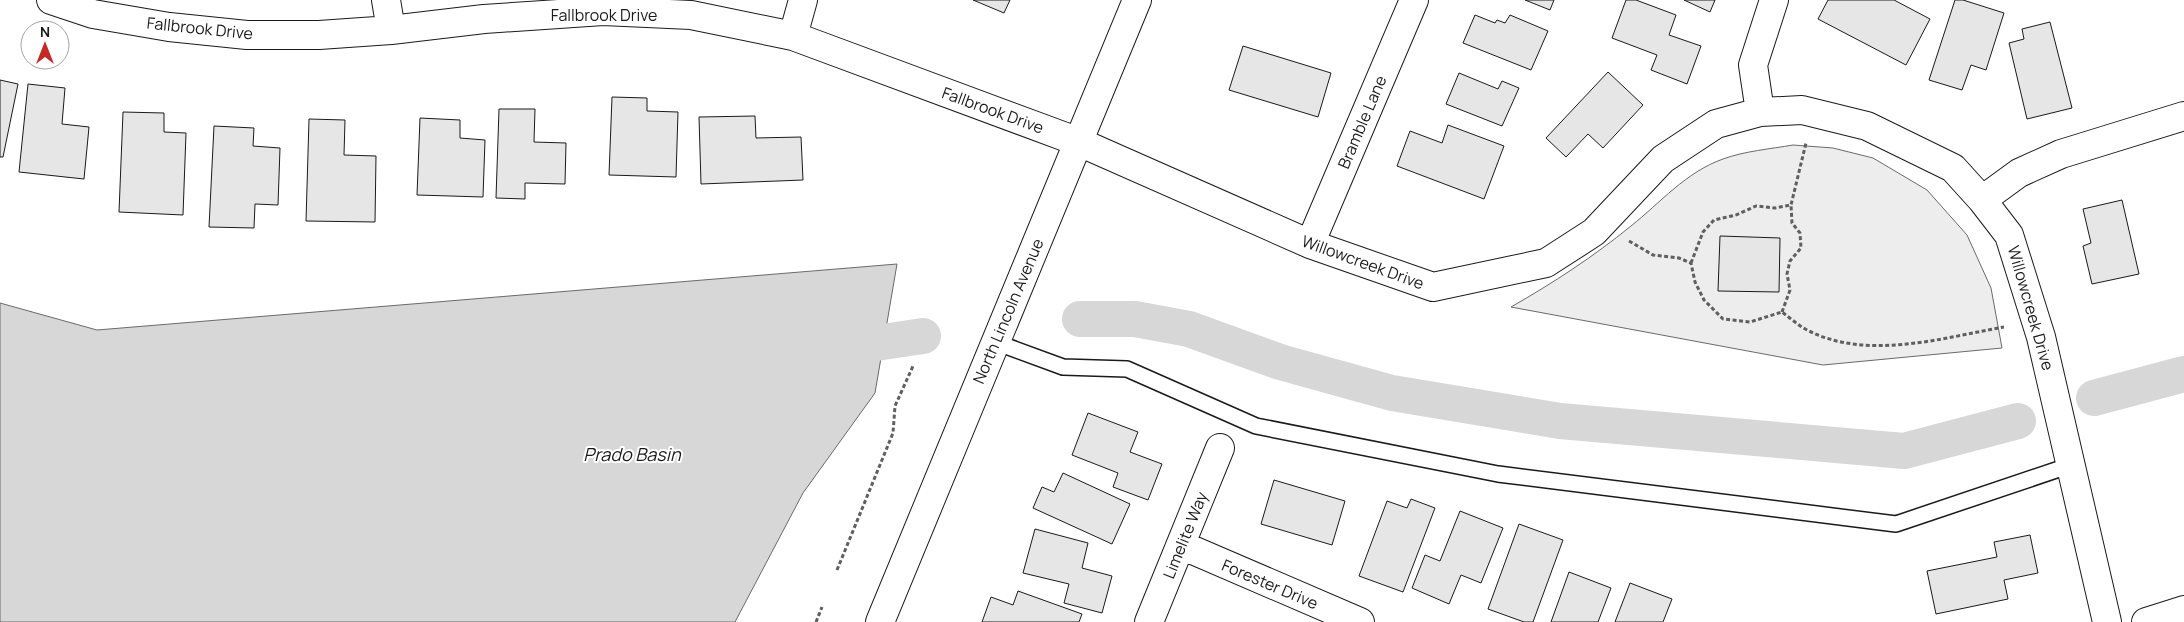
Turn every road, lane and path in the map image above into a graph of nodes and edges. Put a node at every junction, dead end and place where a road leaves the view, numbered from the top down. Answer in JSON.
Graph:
{"nodes":[{"id":1,"x":51,"y":0,"type":"edge"},
{"id":2,"x":386,"y":0,"type":"edge"},
{"id":3,"x":803,"y":0,"type":"edge"},
{"id":4,"x":1137,"y":0,"type":"edge"},
{"id":5,"x":1414,"y":0,"type":"edge"},
{"id":6,"x":1774,"y":0,"type":"edge"},
{"id":7,"x":391,"y":30,"type":"junction"},
{"id":8,"x":792,"y":36,"type":"junction"},
{"id":9,"x":1760,"y":112,"type":"junction"},
{"id":10,"x":2184,"y":116,"type":"edge"},
{"id":11,"x":1807,"y":140,"type":"dead end"},
{"id":12,"x":1079,"y":142,"type":"junction"},
{"id":13,"x":1982,"y":200,"type":"junction"},
{"id":14,"x":1791,"y":205,"type":"junction"},
{"id":15,"x":1626,"y":239,"type":"dead end"},
{"id":16,"x":1310,"y":244,"type":"junction"},
{"id":17,"x":1691,"y":263,"type":"junction"},
{"id":18,"x":1782,"y":312,"type":"junction"},
{"id":19,"x":2005,"y":327,"type":"dead end"},
{"id":20,"x":995,"y":342,"type":"junction"},
{"id":21,"x":913,"y":366,"type":"dead end"},
{"id":22,"x":1220,"y":448,"type":"dead end"},
{"id":23,"x":2071,"y":465,"type":"junction"},
{"id":24,"x":1181,"y":545,"type":"junction"},
{"id":25,"x":837,"y":570,"type":"dead end"},
{"id":26,"x":822,"y":607,"type":"dead end"},
{"id":27,"x":2184,"y":610,"type":"edge"},
{"id":28,"x":816,"y":622,"type":"edge"},
{"id":29,"x":880,"y":622,"type":"edge"},
{"id":30,"x":1150,"y":622,"type":"edge"},
{"id":31,"x":1360,"y":622,"type":"edge"},
{"id":32,"x":2107,"y":622,"type":"edge"},
{"id":33,"x":2146,"y":622,"type":"edge"}],
"edges":[{"from":1,"to":7,"type":"street","name":"Fallbrook Drive"},
{"from":2,"to":7,"type":"street"},
{"from":3,"to":8,"type":"street"},
{"from":4,"to":12,"type":"street","name":"North Lincoln Avenue"},
{"from":5,"to":16,"type":"street","name":"Bramble Lane"},
{"from":6,"to":9,"type":"street"},
{"from":7,"to":8,"type":"street","name":"Fallbrook Drive"},
{"from":8,"to":12,"type":"street","name":"Fallbrook Drive"},
{"from":9,"to":13,"type":"street","name":"Willowcreek Drive"},
{"from":9,"to":16,"type":"street","name":"Willowcreek Drive"},
{"from":10,"to":13,"type":"street"},
{"from":11,"to":14,"type":"path"},
{"from":12,"to":16,"type":"street","name":"Willowcreek Drive"},
{"from":12,"to":20,"type":"street","name":"North Lincoln Avenue"},
{"from":13,"to":23,"type":"street","name":"Willowcreek Drive"},
{"from":14,"to":17,"type":"path"},
{"from":14,"to":18,"type":"path"},
{"from":15,"to":17,"type":"path"},
{"from":17,"to":18,"type":"path"},
{"from":18,"to":19,"type":"path"},
{"from":20,"to":23,"type":"lane"},
{"from":20,"to":29,"type":"street","name":"North Lincoln Avenue"},
{"from":21,"to":25,"type":"path"},
{"from":22,"to":24,"type":"street","name":"Limelite Way"},
{"from":23,"to":32,"type":"street","name":"Willowcreek Drive"},
{"from":24,"to":30,"type":"street","name":"Limelite Way"},
{"from":24,"to":31,"type":"street","name":"Forester Drive"},
{"from":26,"to":28,"type":"path"},
{"from":27,"to":33,"type":"street"}]}
